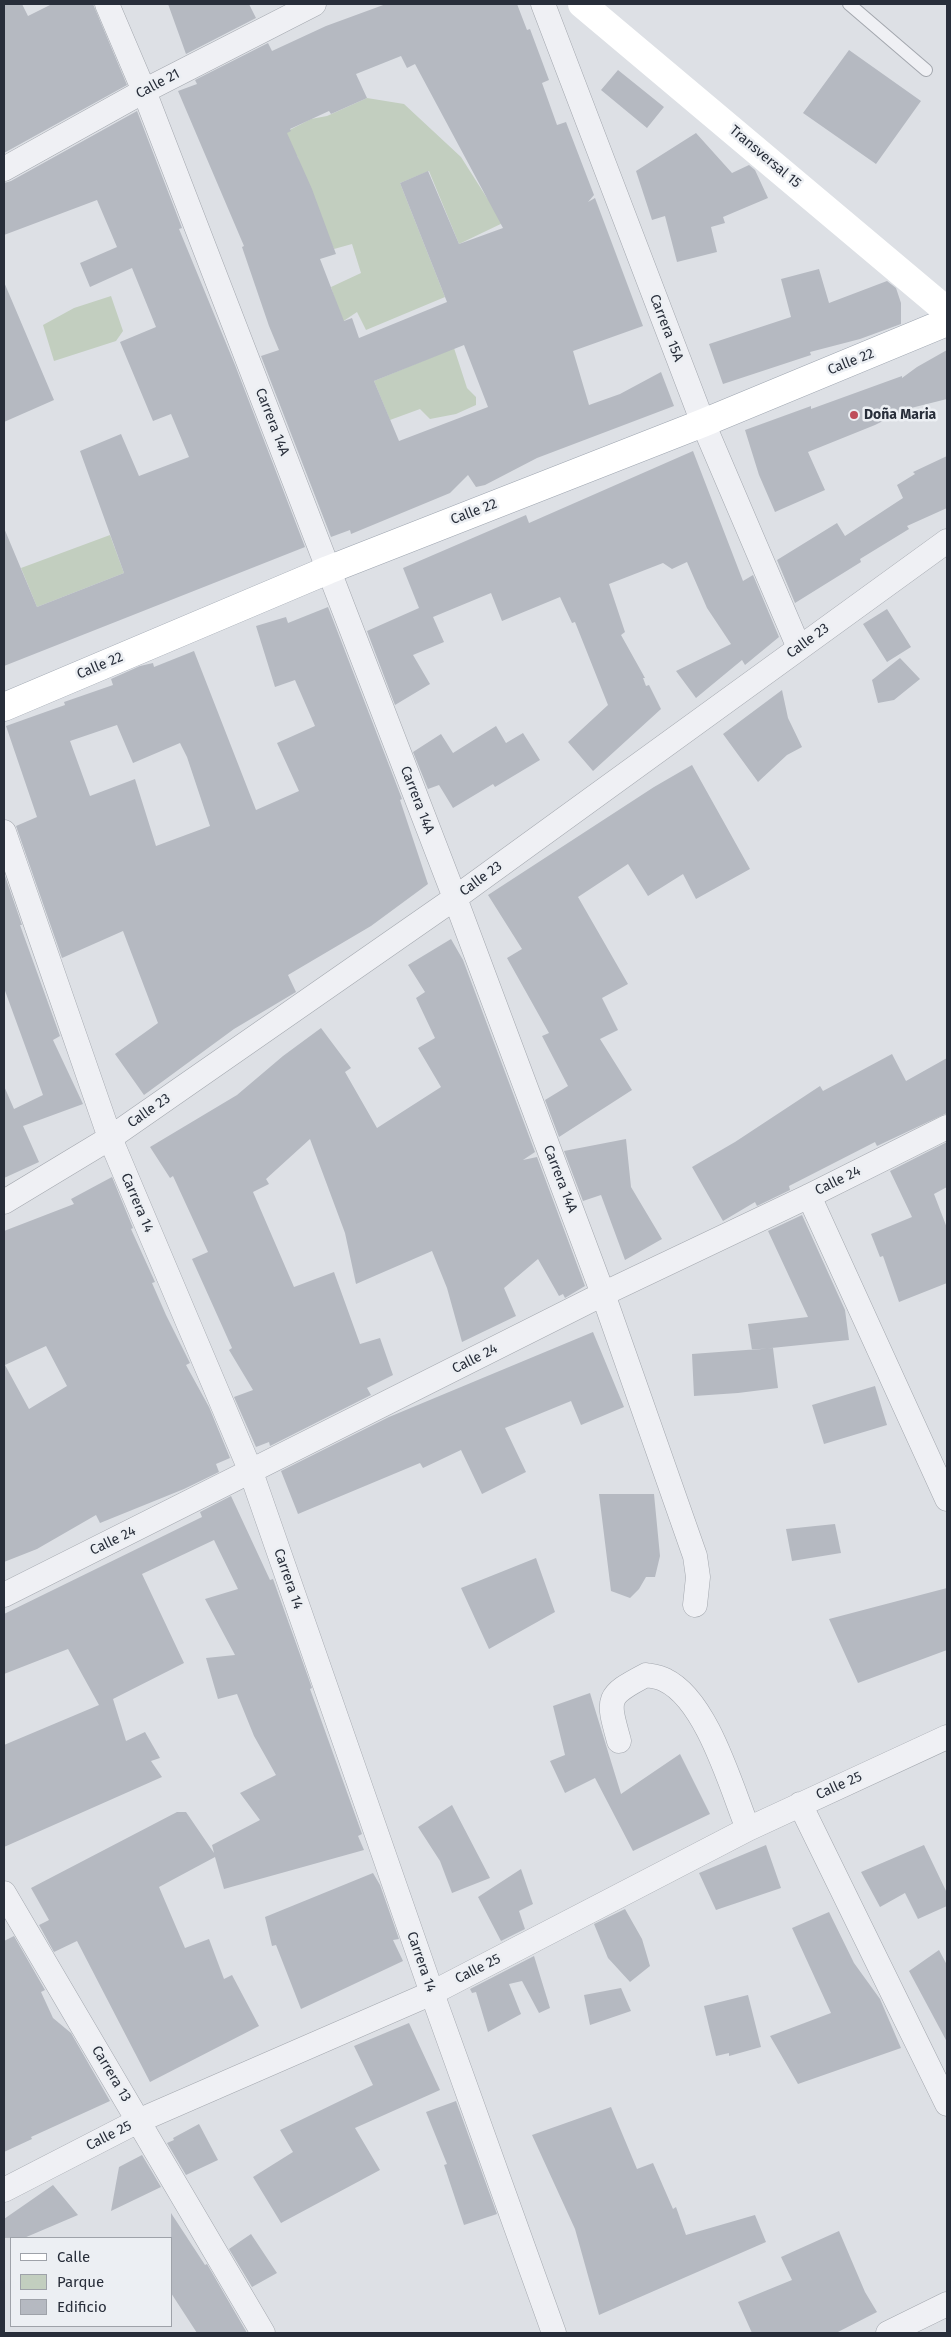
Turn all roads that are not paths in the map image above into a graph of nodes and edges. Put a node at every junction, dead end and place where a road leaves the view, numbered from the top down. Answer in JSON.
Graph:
{"nodes":[{"id":1,"x":107,"y":4,"type":"edge"},
{"id":2,"x":314,"y":4,"type":"edge"},
{"id":3,"x":543,"y":4,"type":"edge"},
{"id":4,"x":582,"y":4,"type":"edge"},
{"id":5,"x":849,"y":4,"type":"edge"},
{"id":6,"x":926,"y":70,"type":"dead end"},
{"id":7,"x":144,"y":91,"type":"junction"},
{"id":8,"x":4,"y":169,"type":"edge"},
{"id":9,"x":947,"y":311,"type":"edge"},
{"id":10,"x":947,"y":322,"type":"edge"},
{"id":11,"x":703,"y":423,"type":"junction"},
{"id":12,"x":947,"y":541,"type":"edge"},
{"id":13,"x":328,"y":570,"type":"junction"},
{"id":14,"x":799,"y":648,"type":"junction"},
{"id":15,"x":4,"y":707,"type":"edge"},
{"id":16,"x":4,"y":832,"type":"edge"},
{"id":17,"x":455,"y":898,"type":"junction"},
{"id":18,"x":947,"y":1127,"type":"edge"},
{"id":19,"x":110,"y":1138,"type":"junction"},
{"id":20,"x":809,"y":1196,"type":"junction"},
{"id":21,"x":4,"y":1202,"type":"edge"},
{"id":22,"x":603,"y":1294,"type":"junction"},
{"id":23,"x":251,"y":1472,"type":"junction"},
{"id":24,"x":947,"y":1499,"type":"edge"},
{"id":25,"x":4,"y":1595,"type":"edge"},
{"id":26,"x":695,"y":1605,"type":"dead end"},
{"id":27,"x":947,"y":1737,"type":"edge"},
{"id":28,"x":619,"y":1741,"type":"dead end"},
{"id":29,"x":800,"y":1804,"type":"junction"},
{"id":30,"x":748,"y":1829,"type":"junction"},
{"id":31,"x":4,"y":1894,"type":"edge"},
{"id":32,"x":432,"y":1992,"type":"junction"},
{"id":33,"x":947,"y":2104,"type":"edge"},
{"id":34,"x":138,"y":2121,"type":"junction"},
{"id":35,"x":4,"y":2190,"type":"edge"},
{"id":36,"x":947,"y":2304,"type":"edge"},
{"id":37,"x":263,"y":2333,"type":"edge"},
{"id":38,"x":554,"y":2333,"type":"edge"},
{"id":39,"x":888,"y":2333,"type":"edge"}],
"edges":[{"from":1,"to":7,"type":"street","name":"Carrera 14A"},
{"from":2,"to":7,"type":"street","name":"Calle 21"},
{"from":3,"to":11,"type":"street","name":"Carrera 15A"},
{"from":4,"to":9,"type":"main road","name":"Transversal 15"},
{"from":5,"to":6,"type":"lane"},
{"from":7,"to":8,"type":"street","name":"Calle 21"},
{"from":7,"to":13,"type":"street","name":"Carrera 14A"},
{"from":10,"to":11,"type":"main road","name":"Calle 22"},
{"from":11,"to":13,"type":"main road","name":"Calle 22"},
{"from":11,"to":14,"type":"street","name":"Carrera 15A"},
{"from":12,"to":14,"type":"street","name":"Calle 23"},
{"from":13,"to":15,"type":"main road","name":"Calle 22"},
{"from":13,"to":17,"type":"street","name":"Carrera 14A"},
{"from":14,"to":17,"type":"street","name":"Calle 23"},
{"from":16,"to":19,"type":"street","name":"Carrera 14"},
{"from":17,"to":19,"type":"street","name":"Calle 23"},
{"from":17,"to":22,"type":"street","name":"Carrera 14A"},
{"from":18,"to":20,"type":"street","name":"Calle 24"},
{"from":19,"to":21,"type":"street","name":"Calle 23"},
{"from":19,"to":23,"type":"street","name":"Carrera 14"},
{"from":20,"to":22,"type":"street","name":"Calle 24"},
{"from":20,"to":24,"type":"street"},
{"from":22,"to":23,"type":"street","name":"Calle 24"},
{"from":22,"to":26,"type":"street","name":"Carrera 14A"},
{"from":23,"to":25,"type":"street","name":"Calle 24"},
{"from":23,"to":32,"type":"street","name":"Carrera 14"},
{"from":27,"to":29,"type":"street","name":"Calle 25"},
{"from":28,"to":30,"type":"street"},
{"from":29,"to":30,"type":"street","name":"Calle 25"},
{"from":29,"to":33,"type":"street"},
{"from":30,"to":32,"type":"street","name":"Calle 25"},
{"from":31,"to":34,"type":"street","name":"Carrera 13"},
{"from":32,"to":34,"type":"street","name":"Calle 25"},
{"from":32,"to":38,"type":"street","name":"Carrera 14"},
{"from":34,"to":35,"type":"street","name":"Calle 25"},
{"from":34,"to":37,"type":"street","name":"Carrera 13"},
{"from":36,"to":39,"type":"street"}]}
